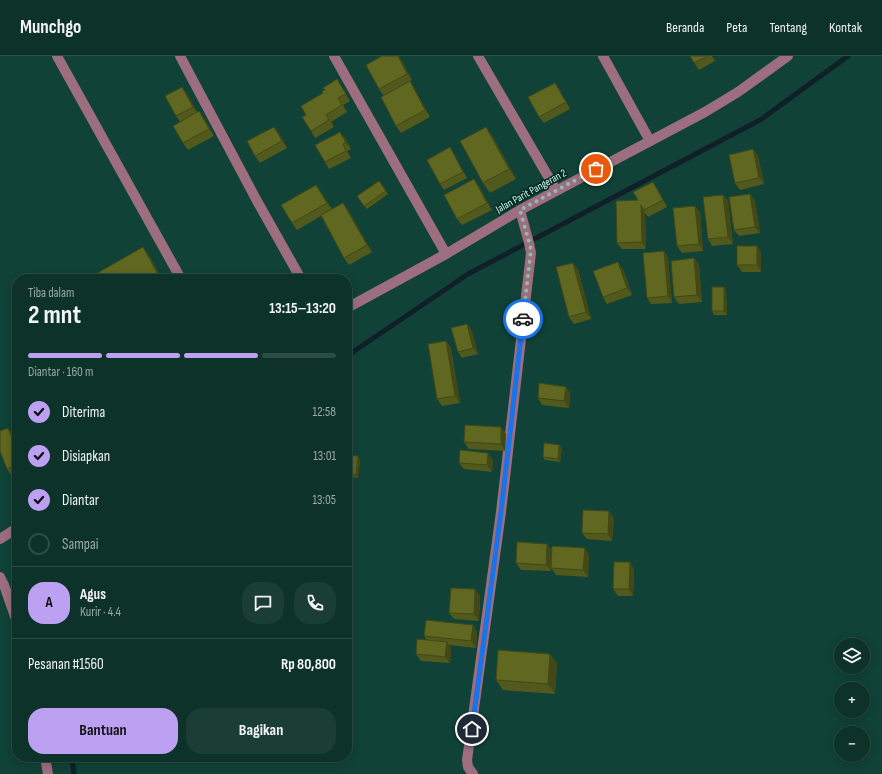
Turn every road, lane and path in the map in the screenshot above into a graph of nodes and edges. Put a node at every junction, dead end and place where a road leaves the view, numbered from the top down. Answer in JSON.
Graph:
{"nodes":[{"id":1,"x":56,"y":56,"type":"edge"},
{"id":2,"x":180,"y":56,"type":"edge"},
{"id":3,"x":334,"y":56,"type":"edge"},
{"id":4,"x":478,"y":56,"type":"edge"},
{"id":5,"x":603,"y":56,"type":"edge"},
{"id":6,"x":788,"y":56,"type":"edge"},
{"id":7,"x":650,"y":141,"type":"junction"},
{"id":8,"x":556,"y":190,"type":"junction"},
{"id":9,"x":520,"y":210,"type":"junction"},
{"id":10,"x":446,"y":254,"type":"junction"},
{"id":11,"x":178,"y":274,"type":"edge"},
{"id":12,"x":298,"y":274,"type":"edge"},
{"id":13,"x":352,"y":305,"type":"edge"},
{"id":14,"x":12,"y":531,"type":"edge"},
{"id":15,"x":0,"y":539,"type":"edge"},
{"id":16,"x":0,"y":577,"type":"edge"},
{"id":17,"x":12,"y":607,"type":"edge"},
{"id":18,"x":47,"y":762,"type":"edge"},
{"id":19,"x":48,"y":774,"type":"edge"},
{"id":20,"x":473,"y":774,"type":"edge"}],
"edges":[{"from":1,"to":11,"type":"street"},
{"from":2,"to":12,"type":"street"},
{"from":3,"to":10,"type":"street"},
{"from":4,"to":8,"type":"street"},
{"from":5,"to":7,"type":"street"},
{"from":6,"to":7,"type":"street","name":"Jalan Parit Pangeran 2"},
{"from":7,"to":8,"type":"street","name":"Jalan Parit Pangeran 2"},
{"from":8,"to":9,"type":"street","name":"Jalan Parit Pangeran 2"},
{"from":9,"to":10,"type":"street","name":"Jalan Parit Pangeran 2"},
{"from":9,"to":20,"type":"street"},
{"from":10,"to":13,"type":"street","name":"Jalan Parit Pangeran 2"},
{"from":14,"to":15,"type":"street"},
{"from":16,"to":17,"type":"street"},
{"from":18,"to":19,"type":"street"}]}
